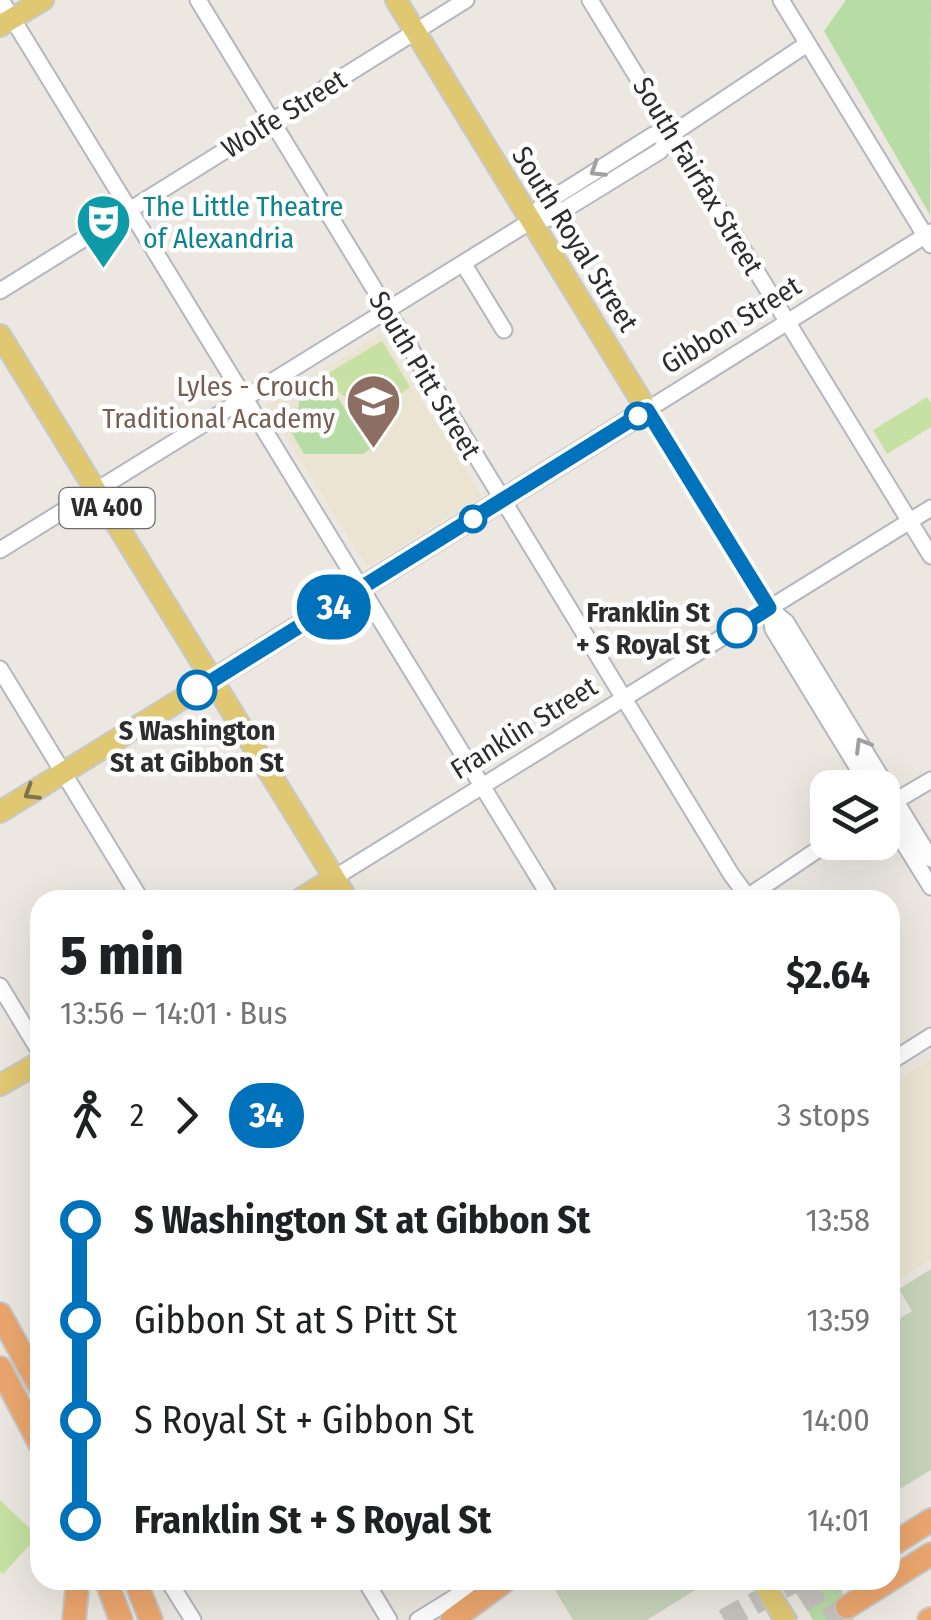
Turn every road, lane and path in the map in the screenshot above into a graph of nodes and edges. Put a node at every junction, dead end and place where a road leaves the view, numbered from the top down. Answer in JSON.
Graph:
{"nodes":[{"id":1,"x":1,"y":0,"type":"edge"},
{"id":2,"x":43,"y":0,"type":"edge"},
{"id":3,"x":198,"y":0,"type":"edge"},
{"id":4,"x":396,"y":0,"type":"edge"},
{"id":5,"x":466,"y":0,"type":"edge"},
{"id":6,"x":590,"y":0,"type":"edge"},
{"id":7,"x":781,"y":0,"type":"edge"},
{"id":8,"x":6,"y":22,"type":"edge"},
{"id":9,"x":415,"y":31,"type":"junction"},
{"id":10,"x":808,"y":44,"type":"junction"},
{"id":11,"x":272,"y":122,"type":"junction"},
{"id":12,"x":672,"y":134,"type":"junction"},
{"id":13,"x":130,"y":209,"type":"junction"},
{"id":14,"x":531,"y":221,"type":"junction"},
{"id":15,"x":929,"y":238,"type":"edge"},
{"id":16,"x":463,"y":263,"type":"junction"},
{"id":17,"x":0,"y":290,"type":"edge"},
{"id":18,"x":386,"y":311,"type":"junction"},
{"id":19,"x":788,"y":322,"type":"junction"},
{"id":20,"x":504,"y":330,"type":"dead end"},
{"id":21,"x":0,"y":336,"type":"edge"},
{"id":22,"x":245,"y":398,"type":"junction"},
{"id":23,"x":647,"y":410,"type":"junction"},
{"id":24,"x":96,"y":490,"type":"junction"},
{"id":25,"x":502,"y":501,"type":"junction"},
{"id":26,"x":931,"y":508,"type":"edge"},
{"id":27,"x":910,"y":522,"type":"junction"},
{"id":28,"x":0,"y":550,"type":"edge"},
{"id":29,"x":931,"y":556,"type":"edge"},
{"id":30,"x":362,"y":589,"type":"junction"},
{"id":31,"x":769,"y":608,"type":"junction"},
{"id":32,"x":0,"y":670,"type":"edge"},
{"id":33,"x":213,"y":680,"type":"junction"},
{"id":34,"x":622,"y":699,"type":"junction"},
{"id":35,"x":859,"y":770,"type":"edge"},
{"id":36,"x":866,"y":770,"type":"edge"},
{"id":37,"x":63,"y":774,"type":"junction"},
{"id":38,"x":931,"y":780,"type":"edge"},
{"id":39,"x":482,"y":786,"type":"junction"},
{"id":40,"x":900,"y":799,"type":"edge"},
{"id":41,"x":0,"y":812,"type":"edge"},
{"id":42,"x":900,"y":823,"type":"edge"},
{"id":43,"x":900,"y":832,"type":"edge"},
{"id":44,"x":810,"y":854,"type":"edge"},
{"id":45,"x":931,"y":859,"type":"edge"},
{"id":46,"x":334,"y":878,"type":"junction"},
{"id":47,"x":931,"y":887,"type":"edge"},
{"id":48,"x":135,"y":890,"type":"edge"},
{"id":49,"x":315,"y":890,"type":"edge"},
{"id":50,"x":342,"y":890,"type":"edge"},
{"id":51,"x":546,"y":890,"type":"edge"},
{"id":52,"x":741,"y":890,"type":"edge"},
{"id":53,"x":757,"y":890,"type":"edge"},
{"id":54,"x":0,"y":986,"type":"edge"},
{"id":55,"x":30,"y":1036,"type":"edge"},
{"id":56,"x":931,"y":1036,"type":"edge"},
{"id":57,"x":900,"y":1056,"type":"edge"},
{"id":58,"x":30,"y":1068,"type":"edge"},
{"id":59,"x":0,"y":1085,"type":"edge"},
{"id":60,"x":0,"y":1314,"type":"edge"},
{"id":61,"x":0,"y":1368,"type":"edge"},
{"id":62,"x":30,"y":1369,"type":"edge"},
{"id":63,"x":30,"y":1425,"type":"edge"},
{"id":64,"x":931,"y":1507,"type":"edge"},
{"id":65,"x":931,"y":1520,"type":"edge"},
{"id":66,"x":900,"y":1524,"type":"edge"},
{"id":67,"x":900,"y":1540,"type":"edge"},
{"id":68,"x":931,"y":1554,"type":"edge"},
{"id":69,"x":900,"y":1574,"type":"edge"},
{"id":70,"x":77,"y":1590,"type":"edge"},
{"id":71,"x":110,"y":1590,"type":"edge"},
{"id":72,"x":139,"y":1590,"type":"edge"},
{"id":73,"x":174,"y":1590,"type":"edge"},
{"id":74,"x":371,"y":1590,"type":"edge"},
{"id":75,"x":467,"y":1590,"type":"edge"},
{"id":76,"x":492,"y":1590,"type":"edge"},
{"id":77,"x":768,"y":1590,"type":"edge"},
{"id":78,"x":874,"y":1590,"type":"edge"},
{"id":79,"x":847,"y":1607,"type":"tunnel mouth"},
{"id":80,"x":74,"y":1620,"type":"edge"},
{"id":81,"x":122,"y":1620,"type":"edge"},
{"id":82,"x":150,"y":1620,"type":"edge"},
{"id":83,"x":193,"y":1620,"type":"edge"},
{"id":84,"x":389,"y":1620,"type":"edge"},
{"id":85,"x":418,"y":1620,"type":"edge"},
{"id":86,"x":452,"y":1620,"type":"edge"},
{"id":87,"x":784,"y":1620,"type":"edge"}],
"edges":[{"from":1,"to":8,"type":"street"},
{"from":2,"to":8,"type":"main road"},
{"from":3,"to":11,"type":"street","name":"South Pitt Street"},
{"from":4,"to":9,"type":"main road","name":"South Royal Street"},
{"from":5,"to":9,"type":"street","name":"Wolfe Street"},
{"from":6,"to":12,"type":"street","name":"South Fairfax Street"},
{"from":7,"to":10,"type":"street"},
{"from":8,"to":13,"type":"street"},
{"from":9,"to":11,"type":"street","name":"Wolfe Street"},
{"from":9,"to":14,"type":"main road","name":"South Royal Street"},
{"from":10,"to":12,"type":"street"},
{"from":10,"to":15,"type":"street"},
{"from":11,"to":13,"type":"street","name":"Wolfe Street"},
{"from":11,"to":18,"type":"street","name":"South Pitt Street"},
{"from":12,"to":14,"type":"street"},
{"from":12,"to":19,"type":"street","name":"South Fairfax Street"},
{"from":13,"to":17,"type":"street","name":"Wolfe Street"},
{"from":13,"to":22,"type":"street"},
{"from":14,"to":16,"type":"street"},
{"from":14,"to":23,"type":"main road","name":"South Royal Street"},
{"from":15,"to":19,"type":"street","name":"Gibbon Street"},
{"from":16,"to":18,"type":"street"},
{"from":16,"to":20,"type":"street"},
{"from":18,"to":22,"type":"street"},
{"from":18,"to":25,"type":"street","name":"South Pitt Street"},
{"from":19,"to":23,"type":"street","name":"Gibbon Street"},
{"from":19,"to":27,"type":"street","name":"South Fairfax Street"},
{"from":21,"to":24,"type":"main road","number":"VA 400"},
{"from":22,"to":24,"type":"street"},
{"from":22,"to":30,"type":"street"},
{"from":23,"to":25,"type":"main road","name":"Gibbon Street"},
{"from":23,"to":31,"type":"street","name":"South Royal Street"},
{"from":24,"to":28,"type":"street"},
{"from":24,"to":33,"type":"main road","number":"VA 400"},
{"from":25,"to":30,"type":"main road","name":"Gibbon Street"},
{"from":25,"to":34,"type":"street","name":"South Pitt Street"},
{"from":26,"to":27,"type":"street","name":"Franklin Street"},
{"from":27,"to":29,"type":"street","name":"South Fairfax Street"},
{"from":27,"to":31,"type":"street","name":"Franklin Street"},
{"from":30,"to":33,"type":"main road","name":"Gibbon Street"},
{"from":30,"to":39,"type":"street"},
{"from":31,"to":34,"type":"street","name":"Franklin Street"},
{"from":31,"to":35,"type":"street","name":"South Royal Street"},
{"from":36,"to":31,"type":"street","name":"South Royal Street","one_way":true},
{"from":32,"to":37,"type":"street"},
{"from":33,"to":37,"type":"main road","name":"Gibbon Street"},
{"from":33,"to":46,"type":"main road","number":"VA 400"},
{"from":34,"to":39,"type":"street","name":"Franklin Street"},
{"from":34,"to":52,"type":"street","name":"South Pitt Street"},
{"from":37,"to":41,"type":"main road","name":"Gibbon Street","one_way":true},
{"from":37,"to":48,"type":"street"},
{"from":38,"to":40,"type":"street"},
{"from":39,"to":46,"type":"street","name":"Franklin Street"},
{"from":39,"to":51,"type":"street"},
{"from":42,"to":45,"type":"street","name":"South Royal Street"},
{"from":43,"to":47,"type":"street","name":"South Royal Street"},
{"from":44,"to":53,"type":"street"},
{"from":46,"to":49,"type":"main road","name":"Franklin Street"},
{"from":46,"to":50,"type":"main road","number":"VA 400"},
{"from":54,"to":55,"type":"street"},
{"from":56,"to":57,"type":"street"},
{"from":58,"to":59,"type":"main road"},
{"from":60,"to":62,"type":"highway"},
{"from":61,"to":63,"type":"highway"},
{"from":64,"to":66,"type":"highway"},
{"from":65,"to":67,"type":"highway"},
{"from":68,"to":69,"type":"highway"},
{"from":70,"to":80,"type":"highway"},
{"from":71,"to":81,"type":"highway"},
{"from":72,"to":82,"type":"highway"},
{"from":73,"to":83,"type":"street"},
{"from":74,"to":84,"type":"street"},
{"from":75,"to":85,"type":"street"},
{"from":76,"to":86,"type":"highway"},
{"from":77,"to":87,"type":"main road"},
{"from":78,"to":79,"type":"highway"}]}
